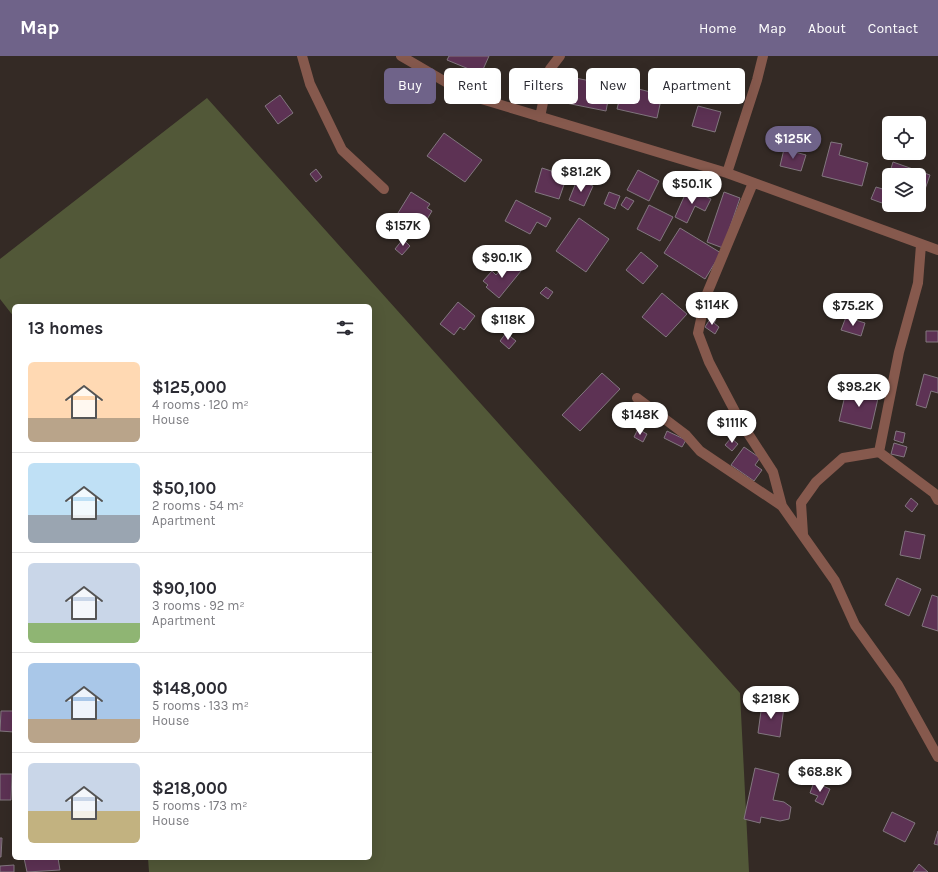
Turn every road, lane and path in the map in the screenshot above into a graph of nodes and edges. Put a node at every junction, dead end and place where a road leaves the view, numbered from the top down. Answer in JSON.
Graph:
{"nodes":[{"id":1,"x":302,"y":56,"type":"edge"},
{"id":2,"x":400,"y":56,"type":"edge"},
{"id":3,"x":560,"y":56,"type":"edge"},
{"id":4,"x":763,"y":56,"type":"edge"},
{"id":5,"x":540,"y":117,"type":"junction"},
{"id":6,"x":727,"y":173,"type":"junction"},
{"id":7,"x":753,"y":183,"type":"junction"},
{"id":8,"x":384,"y":188,"type":"dead end"},
{"id":9,"x":921,"y":245,"type":"junction"},
{"id":10,"x":938,"y":250,"type":"edge"},
{"id":11,"x":637,"y":398,"type":"dead end"},
{"id":12,"x":879,"y":452,"type":"junction"},
{"id":13,"x":938,"y":500,"type":"edge"},
{"id":14,"x":782,"y":506,"type":"junction"},
{"id":15,"x":803,"y":534,"type":"junction"},
{"id":16,"x":938,"y":757,"type":"edge"}],
"edges":[{"from":1,"to":8,"type":"street"},
{"from":2,"to":5,"type":"street"},
{"from":3,"to":5,"type":"street"},
{"from":4,"to":6,"type":"street"},
{"from":5,"to":6,"type":"street"},
{"from":6,"to":7,"type":"street"},
{"from":7,"to":9,"type":"street"},
{"from":7,"to":14,"type":"street"},
{"from":9,"to":10,"type":"street"},
{"from":9,"to":12,"type":"street"},
{"from":11,"to":14,"type":"street"},
{"from":12,"to":13,"type":"street"},
{"from":12,"to":15,"type":"street"},
{"from":14,"to":15,"type":"street"},
{"from":15,"to":16,"type":"street"}]}
